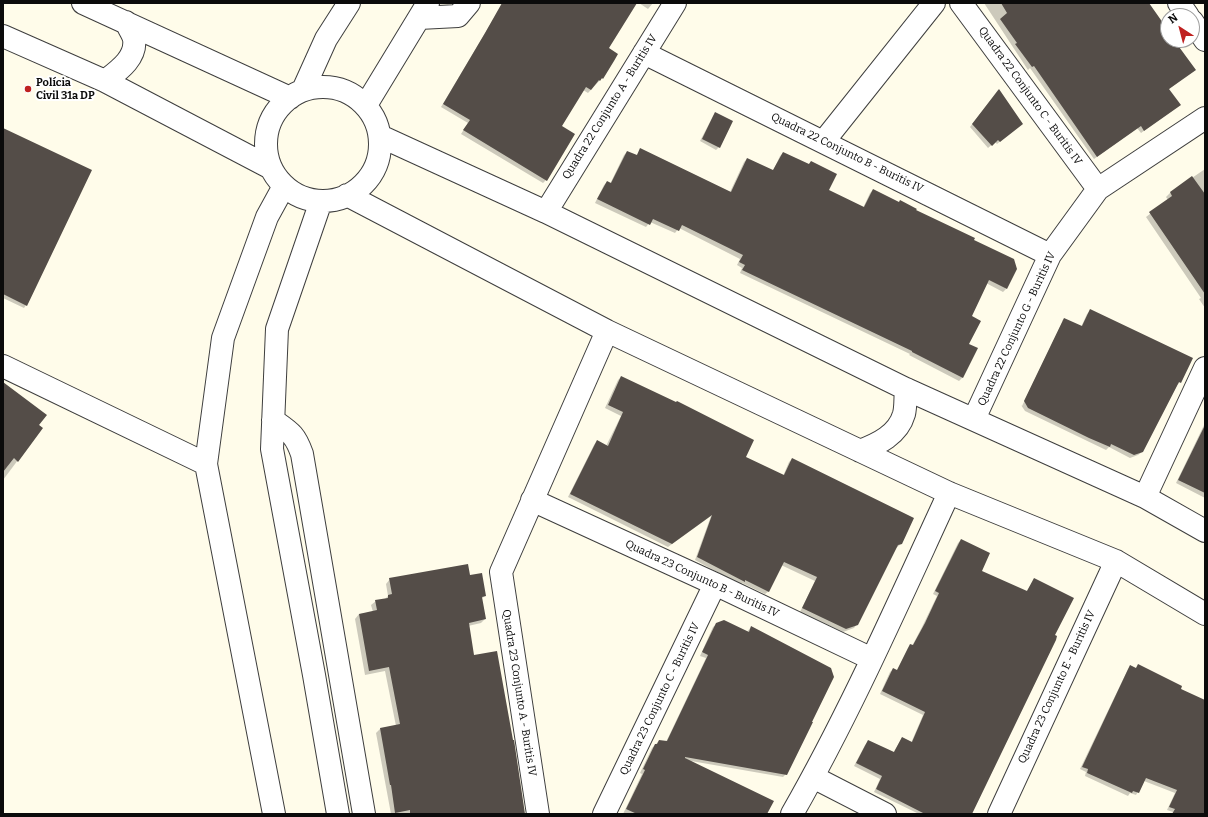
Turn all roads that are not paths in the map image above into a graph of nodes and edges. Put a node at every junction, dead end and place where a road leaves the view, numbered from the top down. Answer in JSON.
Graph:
{"nodes":[{"id":1,"x":83,"y":3,"type":"edge"},
{"id":2,"x":349,"y":3,"type":"edge"},
{"id":3,"x":469,"y":3,"type":"edge"},
{"id":4,"x":675,"y":3,"type":"edge"},
{"id":5,"x":934,"y":3,"type":"edge"},
{"id":6,"x":961,"y":3,"type":"edge"},
{"id":7,"x":423,"y":10,"type":"edge"},
{"id":8,"x":126,"y":22,"type":"junction"},
{"id":9,"x":3,"y":36,"type":"edge"},
{"id":10,"x":644,"y":53,"type":"junction"},
{"id":11,"x":105,"y":82,"type":"junction"},
{"id":12,"x":296,"y":94,"type":"junction"},
{"id":13,"x":366,"y":105,"type":"junction"},
{"id":14,"x":1205,"y":118,"type":"edge"},
{"id":15,"x":380,"y":136,"type":"junction"},
{"id":16,"x":824,"y":141,"type":"junction"},
{"id":17,"x":271,"y":168,"type":"junction"},
{"id":18,"x":284,"y":186,"type":"junction"},
{"id":19,"x":1098,"y":189,"type":"junction"},
{"id":20,"x":347,"y":195,"type":"junction"},
{"id":21,"x":321,"y":201,"type":"junction"},
{"id":22,"x":546,"y":212,"type":"junction"},
{"id":23,"x":1050,"y":255,"type":"junction"},
{"id":24,"x":607,"y":331,"type":"junction"},
{"id":25,"x":3,"y":366,"type":"edge"},
{"id":26,"x":1205,"y":368,"type":"edge"},
{"id":27,"x":906,"y":389,"type":"junction"},
{"id":28,"x":273,"y":420,"type":"junction"},
{"id":29,"x":974,"y":420,"type":"junction"},
{"id":30,"x":860,"y":451,"type":"junction"},
{"id":31,"x":206,"y":464,"type":"junction"},
{"id":32,"x":949,"y":492,"type":"junction"},
{"id":33,"x":1145,"y":498,"type":"junction"},
{"id":34,"x":532,"y":500,"type":"junction"},
{"id":35,"x":1205,"y":531,"type":"edge"},
{"id":36,"x":1116,"y":561,"type":"junction"},
{"id":37,"x":716,"y":584,"type":"junction"},
{"id":38,"x":1205,"y":614,"type":"edge"},
{"id":39,"x":872,"y":659,"type":"junction"},
{"id":40,"x":813,"y":777,"type":"junction"},
{"id":41,"x":274,"y":814,"type":"edge"},
{"id":42,"x":338,"y":814,"type":"edge"},
{"id":43,"x":364,"y":814,"type":"edge"},
{"id":44,"x":538,"y":814,"type":"edge"},
{"id":45,"x":604,"y":814,"type":"edge"},
{"id":46,"x":792,"y":814,"type":"edge"},
{"id":47,"x":885,"y":814,"type":"edge"},
{"id":48,"x":999,"y":814,"type":"edge"}],
"edges":[{"from":1,"to":8,"type":"street"},
{"from":2,"to":12,"type":"street"},
{"from":3,"to":7,"type":"street"},
{"from":4,"to":10,"type":"street","name":"Quadra 22 Conjunto A - Buritis IV"},
{"from":5,"to":16,"type":"street"},
{"from":6,"to":19,"type":"street","name":"Quadra 22 Conjunto C - Buritis IV"},
{"from":7,"to":13,"type":"street"},
{"from":8,"to":11,"type":"street"},
{"from":8,"to":12,"type":"street"},
{"from":9,"to":11,"type":"street"},
{"from":10,"to":16,"type":"street","name":"Quadra 22 Conjunto B - Buritis IV"},
{"from":10,"to":22,"type":"street","name":"Quadra 22 Conjunto A - Buritis IV"},
{"from":11,"to":17,"type":"street"},
{"from":12,"to":13,"type":"street"},
{"from":12,"to":17,"type":"street"},
{"from":13,"to":15,"type":"street"},
{"from":14,"to":19,"type":"street","name":"Quadra 22 Conjunto G - Buritis IV"},
{"from":15,"to":20,"type":"street"},
{"from":15,"to":22,"type":"street"},
{"from":16,"to":23,"type":"street","name":"Quadra 22 Conjunto B - Buritis IV"},
{"from":17,"to":18,"type":"street"},
{"from":18,"to":21,"type":"street"},
{"from":18,"to":31,"type":"street"},
{"from":19,"to":23,"type":"street","name":"Quadra 22 Conjunto G - Buritis IV"},
{"from":20,"to":21,"type":"street"},
{"from":20,"to":24,"type":"street"},
{"from":21,"to":28,"type":"street"},
{"from":22,"to":27,"type":"street"},
{"from":23,"to":29,"type":"street","name":"Quadra 22 Conjunto G - Buritis IV"},
{"from":24,"to":30,"type":"street"},
{"from":24,"to":34,"type":"street"},
{"from":25,"to":31,"type":"street"},
{"from":26,"to":33,"type":"street"},
{"from":27,"to":29,"type":"street"},
{"from":27,"to":30,"type":"street"},
{"from":28,"to":42,"type":"street"},
{"from":28,"to":43,"type":"street"},
{"from":29,"to":33,"type":"street"},
{"from":30,"to":32,"type":"street"},
{"from":31,"to":41,"type":"street"},
{"from":32,"to":36,"type":"street"},
{"from":32,"to":39,"type":"street"},
{"from":33,"to":35,"type":"street"},
{"from":34,"to":37,"type":"street","name":"Quadra 23 Conjunto B - Buritis IV"},
{"from":34,"to":44,"type":"street","name":"Quadra 23 Conjunto A - Buritis IV"},
{"from":36,"to":38,"type":"street"},
{"from":36,"to":48,"type":"street","name":"Quadra 23 Conjunto E - Buritis IV"},
{"from":37,"to":39,"type":"street","name":"Quadra 23 Conjunto B - Buritis IV"},
{"from":37,"to":45,"type":"street","name":"Quadra 23 Conjunto C - Buritis IV"},
{"from":39,"to":40,"type":"street"},
{"from":40,"to":46,"type":"street"},
{"from":40,"to":47,"type":"street"}]}
